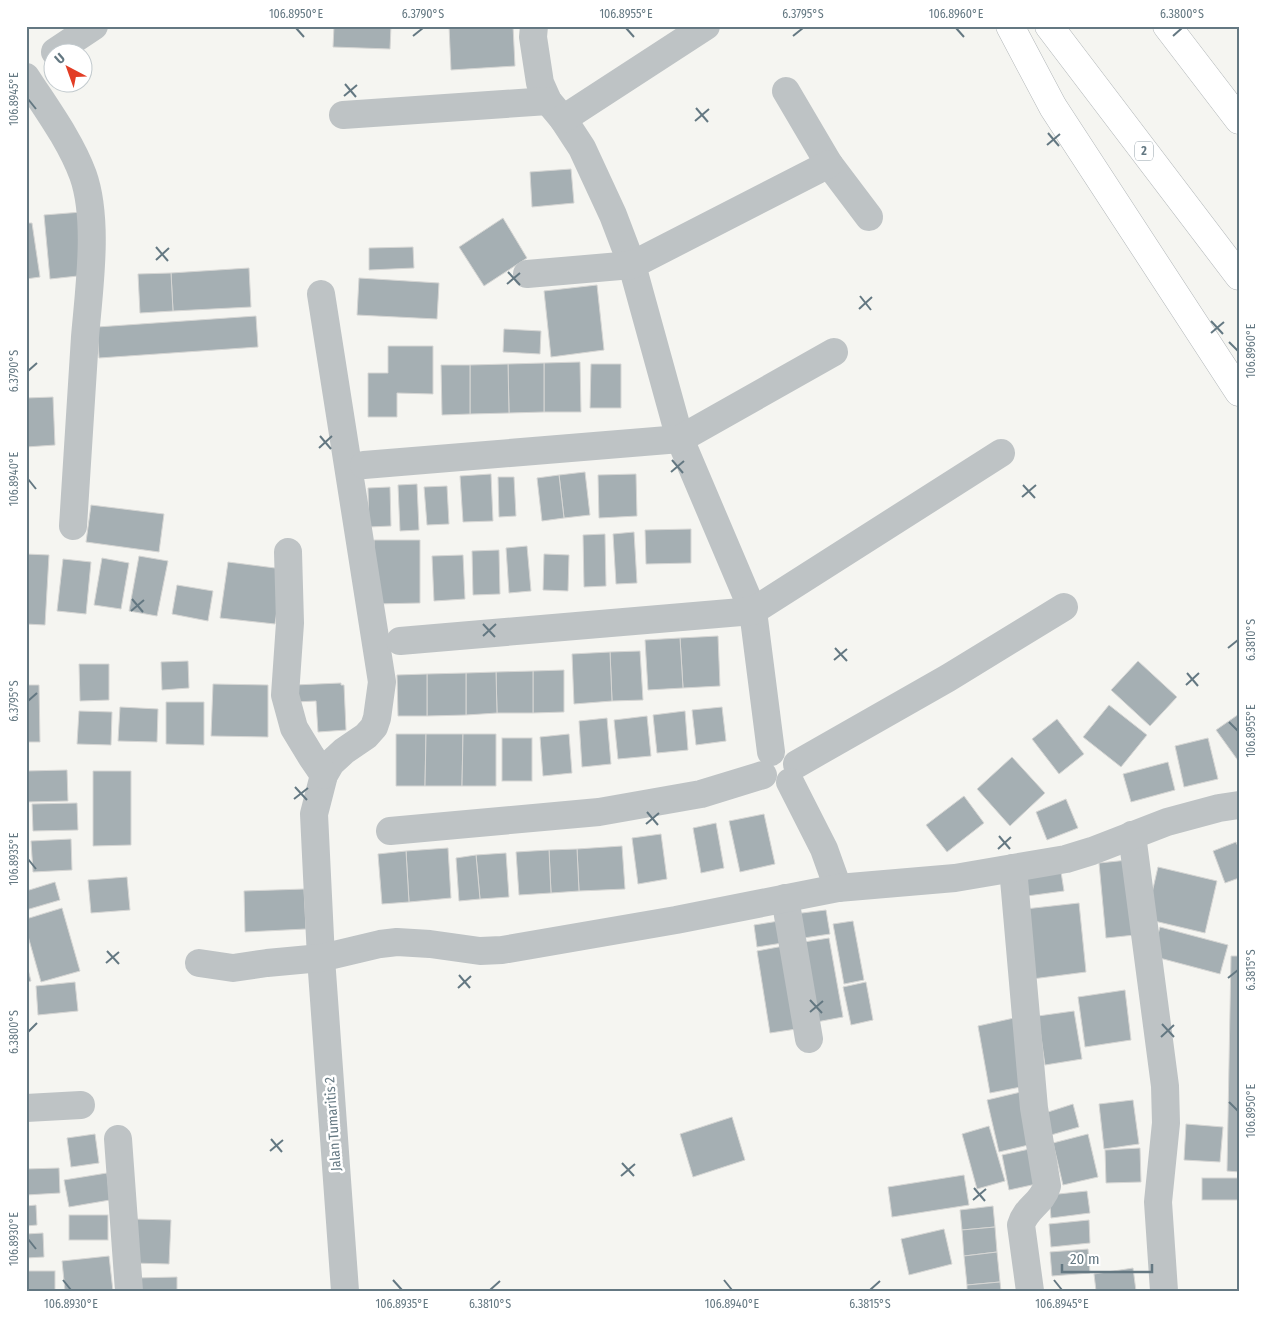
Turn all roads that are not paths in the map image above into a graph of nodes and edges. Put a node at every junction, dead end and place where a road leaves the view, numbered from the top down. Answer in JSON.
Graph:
{"nodes":[{"id":1,"x":94,"y":26,"type":"edge"},
{"id":2,"x":534,"y":26,"type":"edge"},
{"id":3,"x":706,"y":26,"type":"edge"},
{"id":4,"x":1010,"y":26,"type":"edge"},
{"id":5,"x":1049,"y":26,"type":"edge"},
{"id":6,"x":1167,"y":26,"type":"edge"},
{"id":7,"x":70,"y":42,"type":"edge"},
{"id":8,"x":42,"y":61,"type":"edge"},
{"id":9,"x":26,"y":72,"type":"edge"},
{"id":10,"x":26,"y":77,"type":"edge"},
{"id":11,"x":786,"y":91,"type":"dead end"},
{"id":12,"x":556,"y":110,"type":"junction"},
{"id":13,"x":343,"y":115,"type":"dead end"},
{"id":14,"x":1239,"y":120,"type":"edge"},
{"id":15,"x":829,"y":164,"type":"junction"},
{"id":16,"x":869,"y":218,"type":"dead end"},
{"id":17,"x":632,"y":265,"type":"junction"},
{"id":18,"x":527,"y":274,"type":"dead end"},
{"id":19,"x":1239,"y":276,"type":"edge"},
{"id":20,"x":321,"y":294,"type":"dead end"},
{"id":21,"x":834,"y":352,"type":"dead end"},
{"id":22,"x":1239,"y":392,"type":"edge"},
{"id":23,"x":680,"y":439,"type":"junction"},
{"id":24,"x":1001,"y":453,"type":"dead end"},
{"id":25,"x":364,"y":464,"type":"dead end"},
{"id":26,"x":73,"y":526,"type":"dead end"},
{"id":27,"x":288,"y":552,"type":"dead end"},
{"id":28,"x":1064,"y":607,"type":"dead end"},
{"id":29,"x":753,"y":611,"type":"junction"},
{"id":30,"x":400,"y":641,"type":"dead end"},
{"id":31,"x":767,"y":764,"type":"junction"},
{"id":32,"x":793,"y":773,"type":"junction"},
{"id":33,"x":324,"y":775,"type":"junction"},
{"id":34,"x":1239,"y":805,"type":"edge"},
{"id":35,"x":390,"y":831,"type":"dead end"},
{"id":36,"x":1132,"y":835,"type":"junction"},
{"id":37,"x":1014,"y":868,"type":"junction"},
{"id":38,"x":838,"y":888,"type":"junction"},
{"id":39,"x":785,"y":898,"type":"junction"},
{"id":40,"x":321,"y":958,"type":"junction"},
{"id":41,"x":199,"y":963,"type":"dead end"},
{"id":42,"x":809,"y":1039,"type":"dead end"},
{"id":43,"x":81,"y":1104,"type":"dead end"},
{"id":44,"x":26,"y":1108,"type":"edge"},
{"id":45,"x":118,"y":1139,"type":"dead end"},
{"id":46,"x":129,"y":1291,"type":"edge"},
{"id":47,"x":346,"y":1291,"type":"edge"},
{"id":48,"x":1030,"y":1291,"type":"edge"},
{"id":49,"x":1164,"y":1291,"type":"edge"}],
"edges":[{"from":1,"to":7,"type":"street"},
{"from":2,"to":12,"type":"street"},
{"from":3,"to":12,"type":"street"},
{"from":4,"to":22,"type":"highway"},
{"from":5,"to":19,"type":"highway","number":"2"},
{"from":6,"to":14,"type":"highway"},
{"from":8,"to":9,"type":"street"},
{"from":10,"to":26,"type":"street"},
{"from":11,"to":15,"type":"street"},
{"from":12,"to":13,"type":"street"},
{"from":12,"to":17,"type":"street"},
{"from":15,"to":16,"type":"street"},
{"from":15,"to":17,"type":"street"},
{"from":17,"to":18,"type":"street"},
{"from":17,"to":23,"type":"street"},
{"from":20,"to":33,"type":"street"},
{"from":21,"to":23,"type":"street"},
{"from":23,"to":25,"type":"street"},
{"from":23,"to":29,"type":"street"},
{"from":24,"to":29,"type":"street"},
{"from":27,"to":33,"type":"street"},
{"from":28,"to":32,"type":"street"},
{"from":29,"to":30,"type":"street"},
{"from":29,"to":31,"type":"street"},
{"from":31,"to":32,"type":"street"},
{"from":31,"to":35,"type":"street"},
{"from":32,"to":38,"type":"street"},
{"from":33,"to":40,"type":"street","name":"Jalan Tumaritis 2"},
{"from":34,"to":36,"type":"street"},
{"from":36,"to":37,"type":"street"},
{"from":36,"to":49,"type":"street"},
{"from":37,"to":38,"type":"street"},
{"from":37,"to":48,"type":"street"},
{"from":38,"to":39,"type":"street"},
{"from":39,"to":40,"type":"street"},
{"from":39,"to":42,"type":"street"},
{"from":40,"to":41,"type":"street"},
{"from":40,"to":47,"type":"street","name":"Jalan Tumaritis 2"},
{"from":43,"to":44,"type":"street"},
{"from":45,"to":46,"type":"street"}]}
